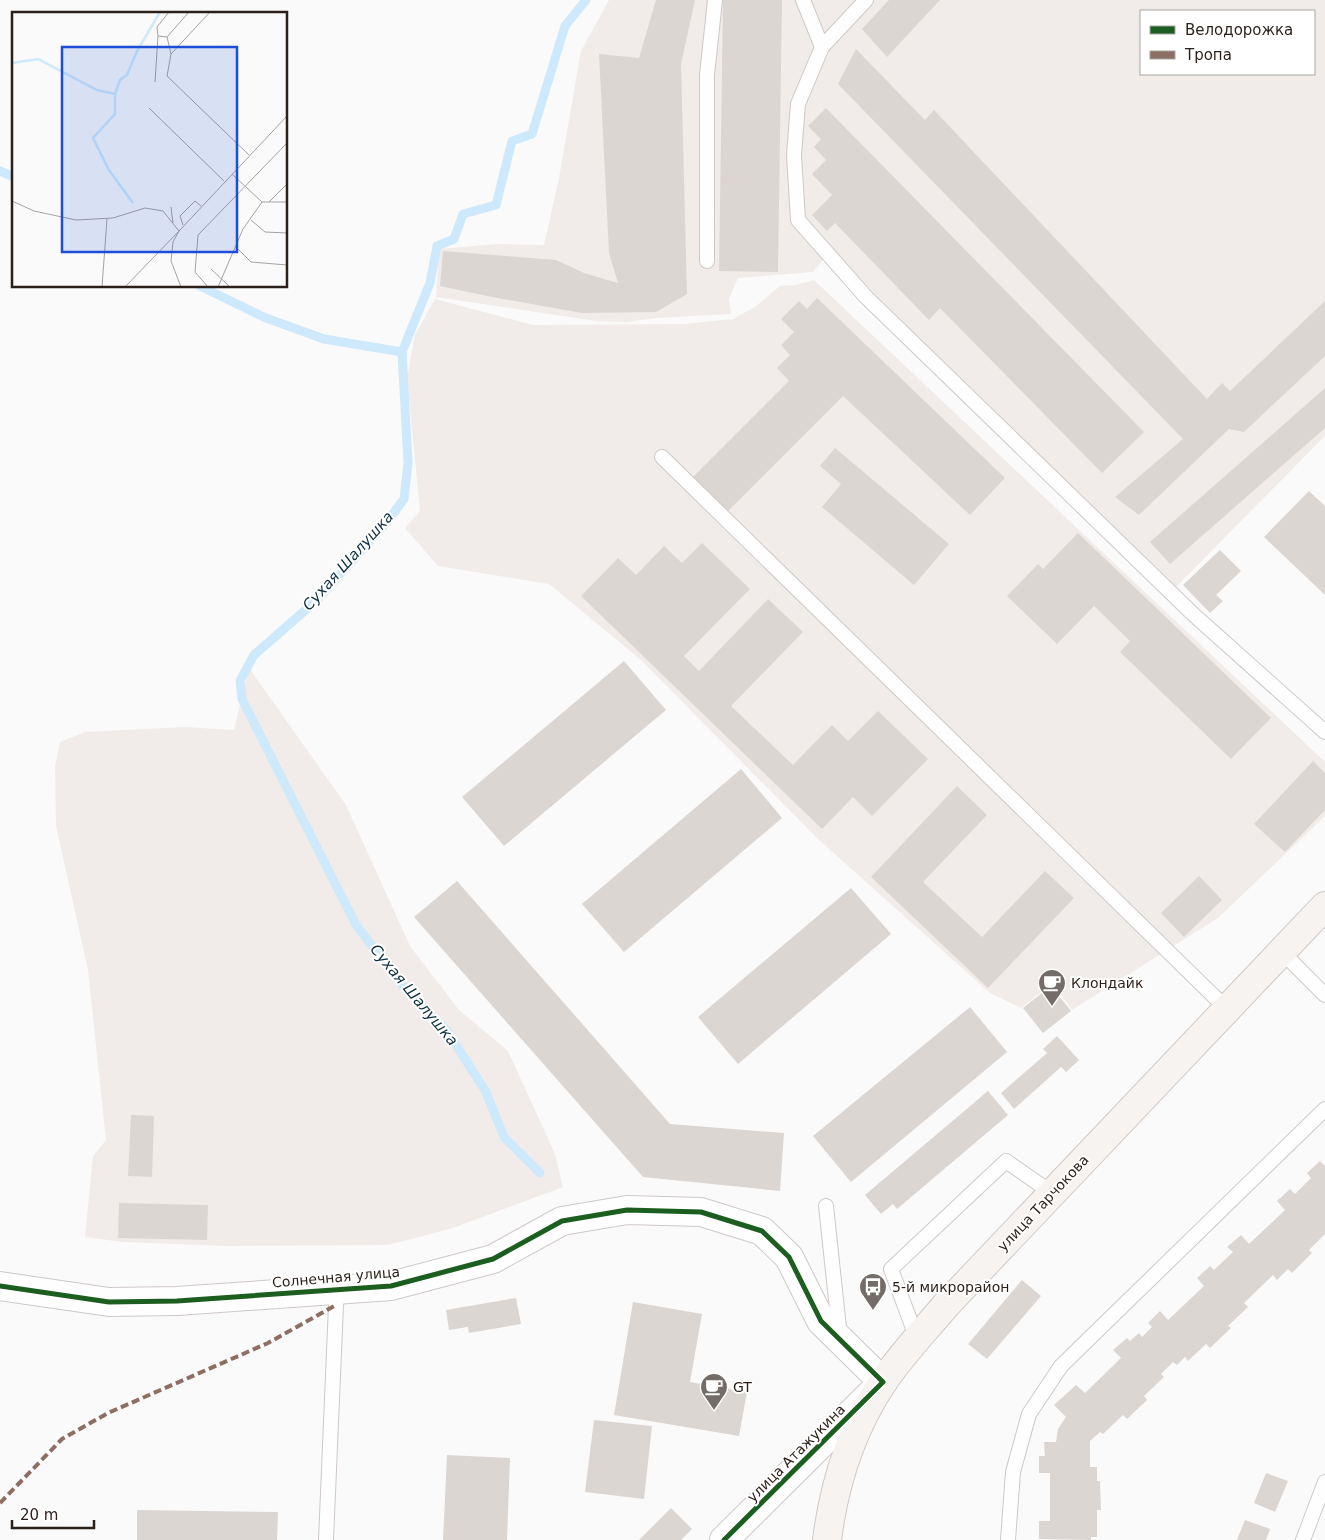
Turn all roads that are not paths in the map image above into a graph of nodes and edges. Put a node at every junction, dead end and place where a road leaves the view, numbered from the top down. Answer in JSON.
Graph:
{"nodes":[{"id":1,"x":715,"y":0,"type":"edge"},
{"id":2,"x":802,"y":0,"type":"edge"},
{"id":3,"x":866,"y":0,"type":"edge"},
{"id":4,"x":822,"y":47,"type":"junction"},
{"id":5,"x":707,"y":261,"type":"dead end"},
{"id":6,"x":662,"y":457,"type":"dead end"},
{"id":7,"x":1325,"y":732,"type":"edge"},
{"id":8,"x":1325,"y":906,"type":"edge"},
{"id":9,"x":1282,"y":952,"type":"junction"},
{"id":10,"x":1325,"y":995,"type":"edge"},
{"id":11,"x":1228,"y":1010,"type":"junction"},
{"id":12,"x":1325,"y":1109,"type":"edge"},
{"id":13,"x":1052,"y":1193,"type":"junction"},
{"id":14,"x":826,"y":1206,"type":"dead end"},
{"id":15,"x":0,"y":1286,"type":"edge"},
{"id":16,"x":339,"y":1290,"type":"junction"},
{"id":17,"x":840,"y":1338,"type":"junction"},
{"id":18,"x":916,"y":1339,"type":"junction"},
{"id":19,"x":883,"y":1382,"type":"junction"},
{"id":20,"x":1325,"y":1482,"type":"edge"},
{"id":21,"x":1321,"y":1512,"type":"edge"},
{"id":22,"x":326,"y":1540,"type":"edge"},
{"id":23,"x":724,"y":1540,"type":"edge"},
{"id":24,"x":827,"y":1540,"type":"edge"},
{"id":25,"x":1008,"y":1540,"type":"edge"},
{"id":26,"x":1303,"y":1540,"type":"edge"}],
"edges":[{"from":1,"to":5,"type":"lane"},
{"from":2,"to":4,"type":"lane"},
{"from":3,"to":4,"type":"lane"},
{"from":4,"to":7,"type":"lane"},
{"from":6,"to":11,"type":"lane"},
{"from":8,"to":9,"type":"main road","name":"улица Тарчокова"},
{"from":9,"to":10,"type":"lane"},
{"from":9,"to":11,"type":"main road","name":"улица Тарчокова"},
{"from":11,"to":13,"type":"main road","name":"улица Тарчокова"},
{"from":12,"to":25,"type":"lane"},
{"from":13,"to":18,"type":"main road","name":"улица Тарчокова"},
{"from":13,"to":18,"type":"lane"},
{"from":14,"to":17,"type":"lane"},
{"from":15,"to":16,"type":"street","name":"Солнечная улица"},
{"from":16,"to":17,"type":"street","name":"Солнечная улица"},
{"from":16,"to":22,"type":"lane"},
{"from":17,"to":19,"type":"street","name":"Солнечная улица"},
{"from":18,"to":19,"type":"main road","name":"улица Тарчокова"},
{"from":19,"to":23,"type":"street","name":"улица Атажукина"},
{"from":19,"to":24,"type":"main road","name":"улица Тарчокова"},
{"from":20,"to":21,"type":"lane"},
{"from":21,"to":26,"type":"lane"}]}
